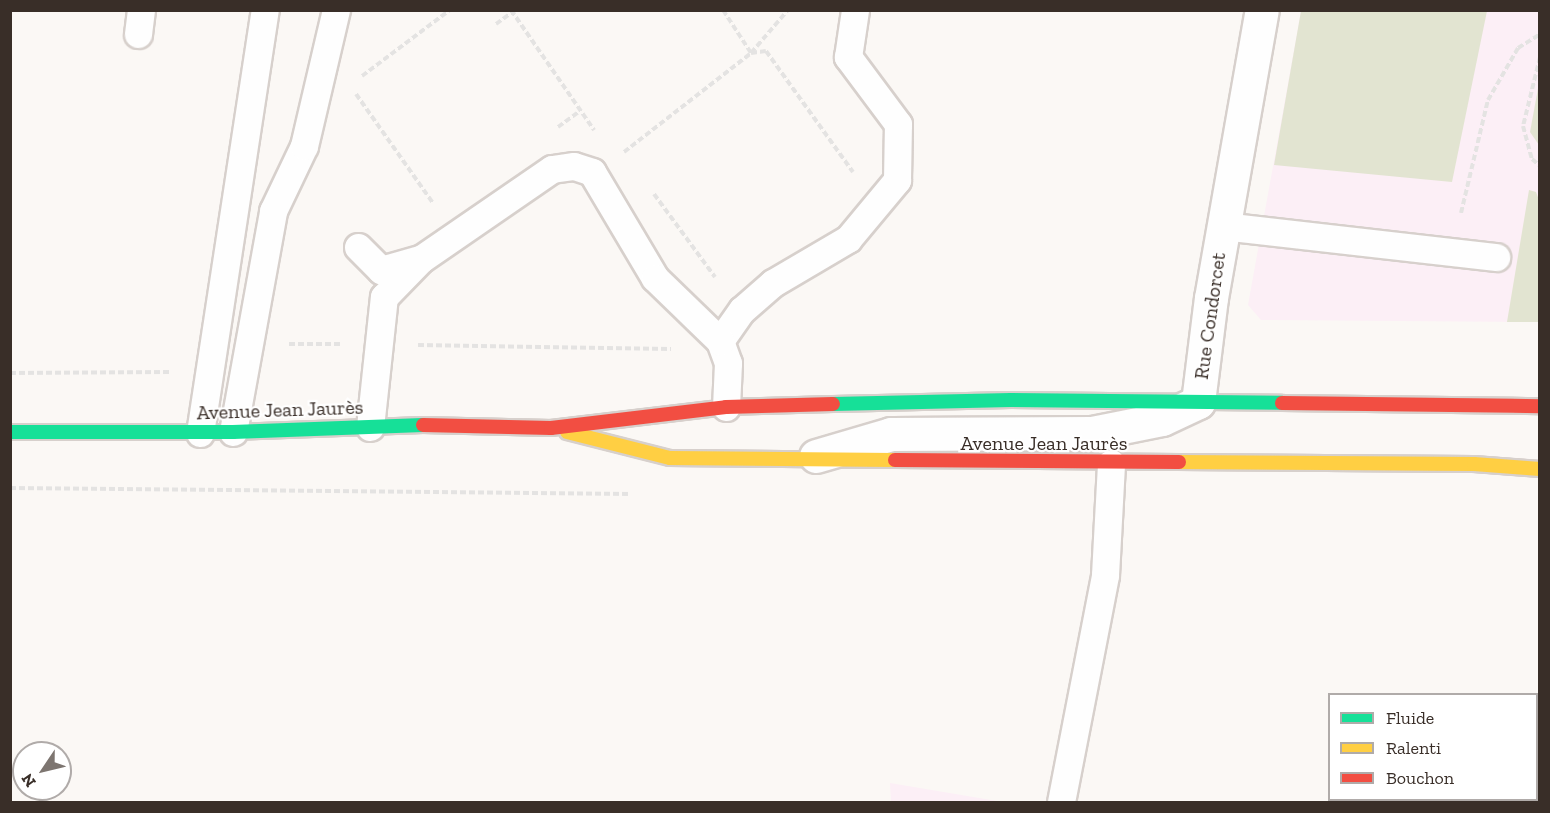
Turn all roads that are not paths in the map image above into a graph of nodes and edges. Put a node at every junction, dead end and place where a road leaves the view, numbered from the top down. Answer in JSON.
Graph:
{"nodes":[{"id":1,"x":265,"y":10,"type":"edge"},
{"id":2,"x":336,"y":10,"type":"edge"},
{"id":3,"x":855,"y":10,"type":"edge"},
{"id":4,"x":1262,"y":10,"type":"edge"},
{"id":5,"x":1223,"y":226,"type":"junction"},
{"id":6,"x":358,"y":247,"type":"dead end"},
{"id":7,"x":1496,"y":257,"type":"dead end"},
{"id":8,"x":422,"y":259,"type":"junction"},
{"id":9,"x":720,"y":341,"type":"junction"},
{"id":10,"x":1198,"y":402,"type":"junction"},
{"id":11,"x":1539,"y":406,"type":"edge"},
{"id":12,"x":726,"y":407,"type":"junction"},
{"id":13,"x":370,"y":427,"type":"junction"},
{"id":14,"x":551,"y":428,"type":"junction"},
{"id":15,"x":10,"y":432,"type":"edge"},
{"id":16,"x":233,"y":432,"type":"junction"},
{"id":17,"x":200,"y":433,"type":"junction"},
{"id":18,"x":804,"y":459,"type":"junction"},
{"id":19,"x":1111,"y":463,"type":"junction"},
{"id":20,"x":1539,"y":469,"type":"edge"},
{"id":21,"x":1061,"y":802,"type":"edge"}],
"edges":[{"from":1,"to":17,"type":"lane"},
{"from":2,"to":16,"type":"lane"},
{"from":3,"to":9,"type":"lane"},
{"from":4,"to":5,"type":"street","name":"Rue Condorcet"},
{"from":5,"to":7,"type":"lane"},
{"from":5,"to":10,"type":"street","name":"Rue Condorcet"},
{"from":6,"to":8,"type":"lane"},
{"from":8,"to":9,"type":"lane"},
{"from":8,"to":13,"type":"lane"},
{"from":9,"to":12,"type":"lane"},
{"from":10,"to":11,"type":"main road","name":"Avenue Jean Jaurès"},
{"from":10,"to":12,"type":"main road","name":"Avenue Jean Jaurès"},
{"from":10,"to":18,"type":"street","name":"Rue Condorcet"},
{"from":12,"to":14,"type":"main road","name":"Avenue Jean Jaurès"},
{"from":13,"to":14,"type":"main road","name":"Avenue Jean Jaurès"},
{"from":13,"to":16,"type":"main road","name":"Avenue Jean Jaurès"},
{"from":14,"to":18,"type":"main road","name":"Avenue Jean Jaurès"},
{"from":15,"to":17,"type":"main road","name":"Avenue Jean Jaurès"},
{"from":16,"to":17,"type":"main road","name":"Avenue Jean Jaurès"},
{"from":18,"to":19,"type":"main road","name":"Avenue Jean Jaurès"},
{"from":19,"to":20,"type":"main road","name":"Avenue Jean Jaurès"},
{"from":19,"to":21,"type":"lane"}]}
